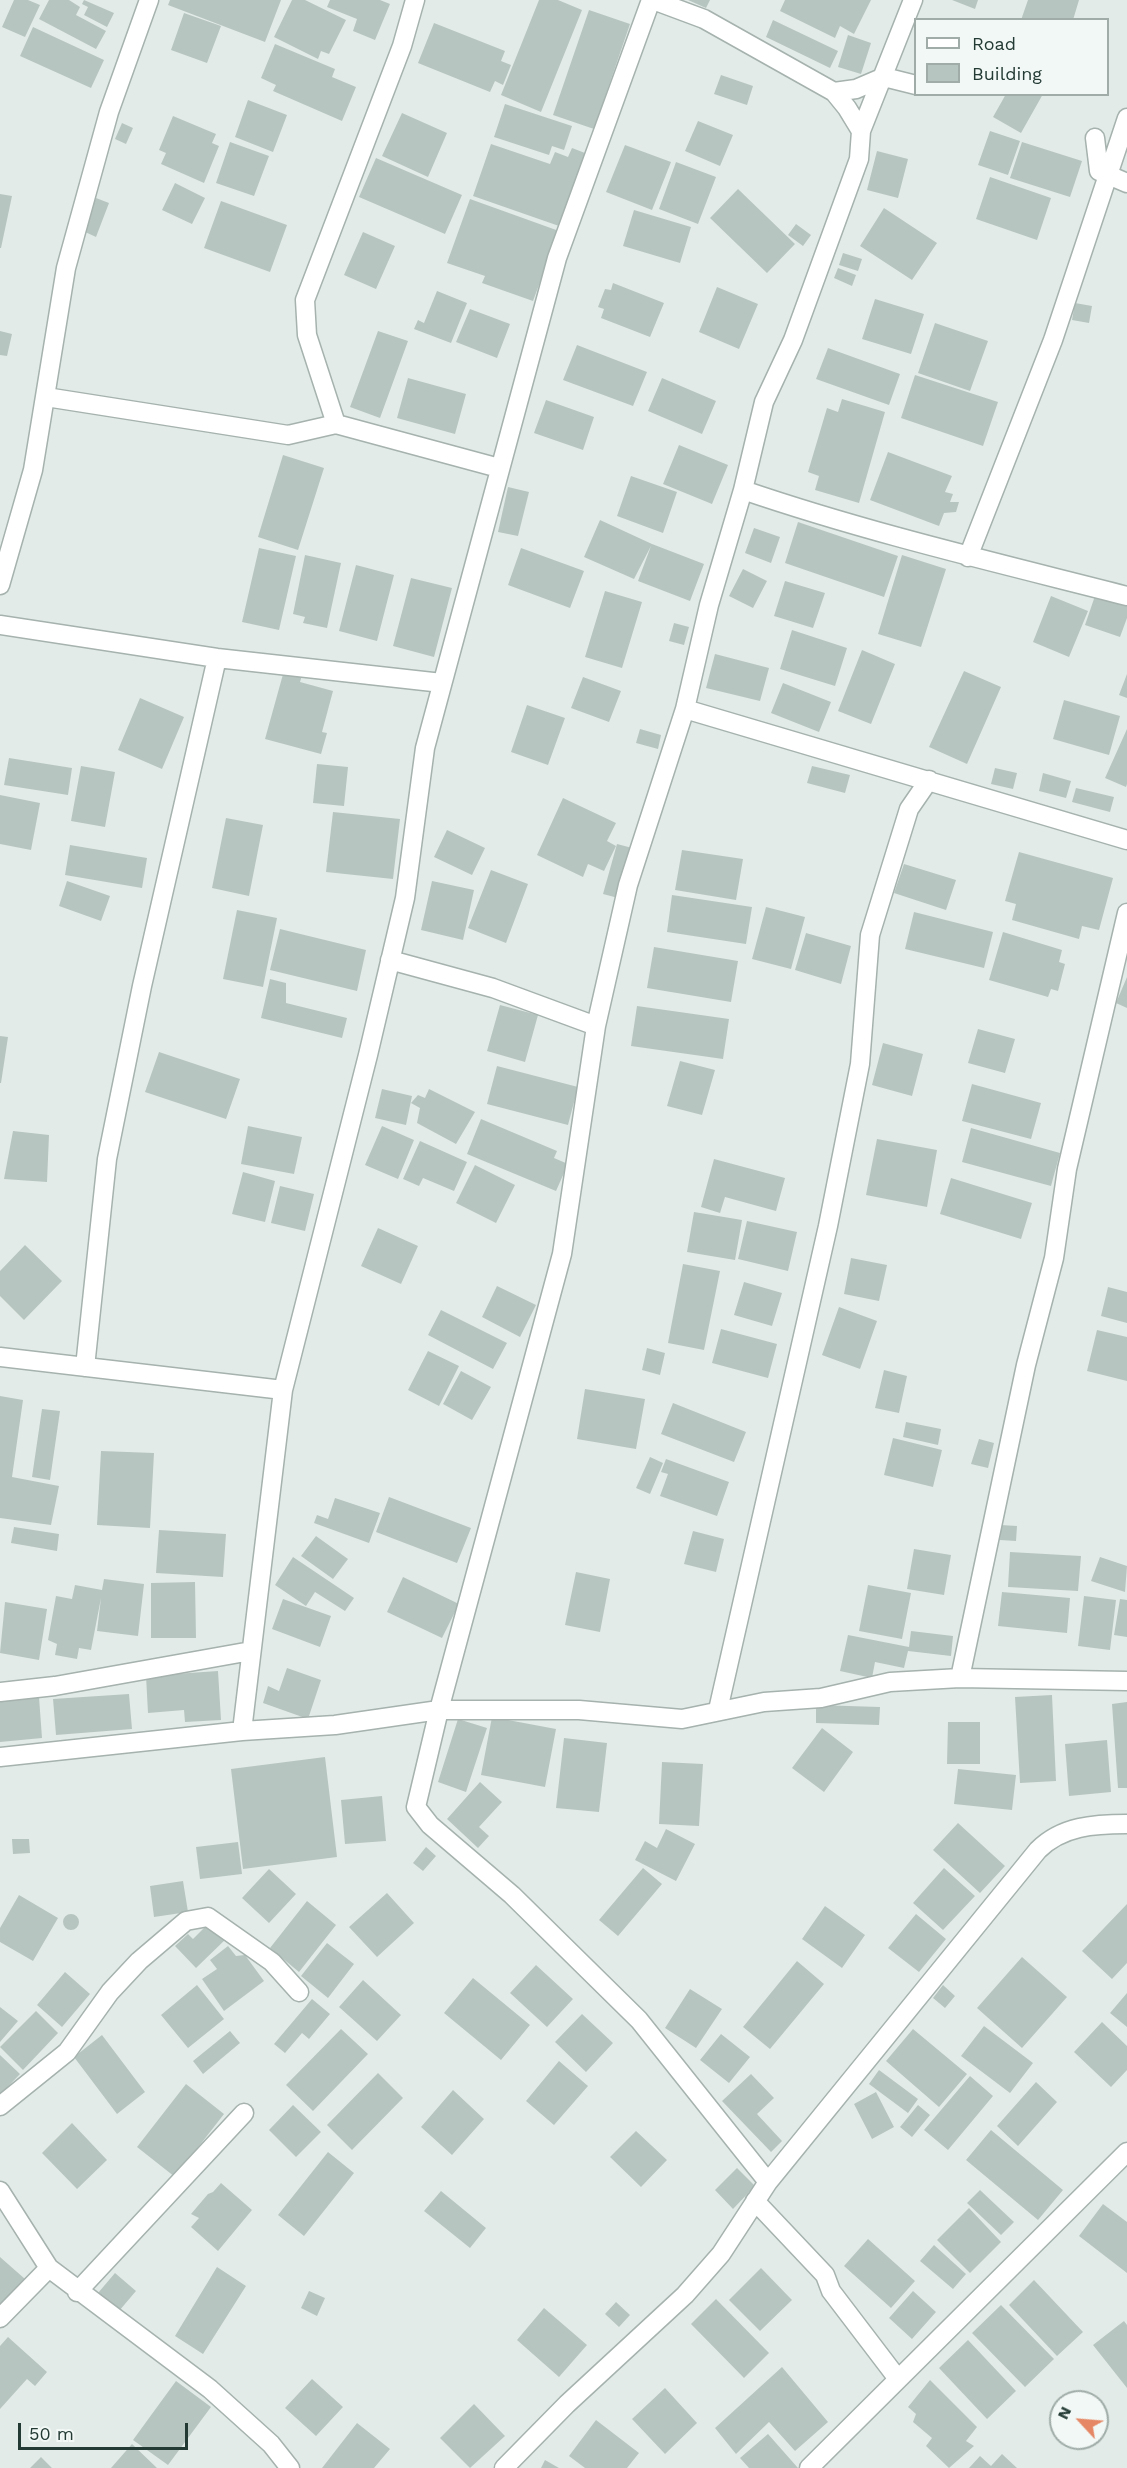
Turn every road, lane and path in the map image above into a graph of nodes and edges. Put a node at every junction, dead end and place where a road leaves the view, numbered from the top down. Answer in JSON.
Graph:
{"nodes":[{"id":1,"x":149,"y":0,"type":"edge"},
{"id":2,"x":415,"y":0,"type":"edge"},
{"id":3,"x":652,"y":0,"type":"edge"},
{"id":4,"x":913,"y":0,"type":"edge"},
{"id":5,"x":884,"y":77,"type":"junction"},
{"id":6,"x":914,"y":86,"type":"edge"},
{"id":7,"x":834,"y":92,"type":"junction"},
{"id":8,"x":1127,"y":118,"type":"edge"},
{"id":9,"x":861,"y":131,"type":"junction"},
{"id":10,"x":1095,"y":138,"type":"dead end"},
{"id":11,"x":1108,"y":175,"type":"junction"},
{"id":12,"x":1127,"y":183,"type":"edge"},
{"id":13,"x":46,"y":397,"type":"junction"},
{"id":14,"x":336,"y":424,"type":"junction"},
{"id":15,"x":499,"y":468,"type":"junction"},
{"id":16,"x":743,"y":490,"type":"junction"},
{"id":17,"x":968,"y":557,"type":"junction"},
{"id":18,"x":0,"y":585,"type":"edge"},
{"id":19,"x":1127,"y":596,"type":"edge"},
{"id":20,"x":0,"y":625,"type":"edge"},
{"id":21,"x":217,"y":658,"type":"junction"},
{"id":22,"x":442,"y":683,"type":"junction"},
{"id":23,"x":685,"y":709,"type":"junction"},
{"id":24,"x":929,"y":780,"type":"junction"},
{"id":25,"x":1127,"y":840,"type":"edge"},
{"id":26,"x":1127,"y":913,"type":"edge"},
{"id":27,"x":390,"y":960,"type":"junction"},
{"id":28,"x":596,"y":1026,"type":"junction"},
{"id":29,"x":0,"y":1358,"type":"edge"},
{"id":30,"x":85,"y":1367,"type":"junction"},
{"id":31,"x":283,"y":1390,"type":"junction"},
{"id":32,"x":251,"y":1651,"type":"junction"},
{"id":33,"x":960,"y":1678,"type":"junction"},
{"id":34,"x":1127,"y":1681,"type":"edge"},
{"id":35,"x":0,"y":1692,"type":"edge"},
{"id":36,"x":439,"y":1710,"type":"junction"},
{"id":37,"x":718,"y":1710,"type":"junction"},
{"id":38,"x":242,"y":1731,"type":"junction"},
{"id":39,"x":0,"y":1757,"type":"edge"},
{"id":40,"x":1127,"y":1824,"type":"edge"},
{"id":41,"x":300,"y":1992,"type":"dead end"},
{"id":42,"x":0,"y":2106,"type":"edge"},
{"id":43,"x":244,"y":2114,"type":"dead end"},
{"id":44,"x":1127,"y":2152,"type":"edge"},
{"id":45,"x":768,"y":2182,"type":"junction"},
{"id":46,"x":0,"y":2191,"type":"edge"},
{"id":47,"x":755,"y":2201,"type":"junction"},
{"id":48,"x":49,"y":2268,"type":"junction"},
{"id":49,"x":77,"y":2292,"type":"junction"},
{"id":50,"x":0,"y":2318,"type":"edge"},
{"id":51,"x":898,"y":2379,"type":"junction"},
{"id":52,"x":290,"y":2468,"type":"edge"},
{"id":53,"x":504,"y":2468,"type":"edge"},
{"id":54,"x":809,"y":2468,"type":"edge"}],
"edges":[{"from":1,"to":13,"type":"street"},
{"from":2,"to":14,"type":"street"},
{"from":3,"to":7,"type":"street"},
{"from":3,"to":15,"type":"street"},
{"from":4,"to":5,"type":"street"},
{"from":5,"to":6,"type":"street"},
{"from":5,"to":7,"type":"street"},
{"from":5,"to":9,"type":"street"},
{"from":7,"to":9,"type":"street"},
{"from":8,"to":11,"type":"street"},
{"from":9,"to":16,"type":"street"},
{"from":10,"to":11,"type":"street"},
{"from":11,"to":12,"type":"street"},
{"from":11,"to":17,"type":"street"},
{"from":13,"to":14,"type":"street"},
{"from":13,"to":18,"type":"street"},
{"from":14,"to":15,"type":"street"},
{"from":15,"to":22,"type":"street"},
{"from":16,"to":17,"type":"street"},
{"from":16,"to":23,"type":"street"},
{"from":17,"to":19,"type":"street"},
{"from":20,"to":21,"type":"street"},
{"from":21,"to":22,"type":"street"},
{"from":21,"to":30,"type":"street"},
{"from":22,"to":27,"type":"street"},
{"from":23,"to":24,"type":"street"},
{"from":23,"to":28,"type":"street"},
{"from":24,"to":25,"type":"street"},
{"from":24,"to":37,"type":"street"},
{"from":26,"to":33,"type":"street"},
{"from":27,"to":28,"type":"street"},
{"from":27,"to":31,"type":"street"},
{"from":28,"to":36,"type":"street"},
{"from":29,"to":30,"type":"street"},
{"from":30,"to":31,"type":"street"},
{"from":31,"to":32,"type":"street"},
{"from":32,"to":35,"type":"street"},
{"from":32,"to":38,"type":"street"},
{"from":33,"to":34,"type":"street"},
{"from":33,"to":37,"type":"street"},
{"from":36,"to":37,"type":"street"},
{"from":36,"to":38,"type":"street"},
{"from":36,"to":45,"type":"street"},
{"from":38,"to":39,"type":"street"},
{"from":40,"to":45,"type":"street"},
{"from":41,"to":42,"type":"street"},
{"from":43,"to":49,"type":"street"},
{"from":44,"to":51,"type":"street"},
{"from":45,"to":47,"type":"street"},
{"from":46,"to":48,"type":"street"},
{"from":47,"to":51,"type":"street"},
{"from":47,"to":53,"type":"street"},
{"from":48,"to":49,"type":"street"},
{"from":48,"to":50,"type":"street"},
{"from":49,"to":52,"type":"street"},
{"from":51,"to":54,"type":"street"}]}
